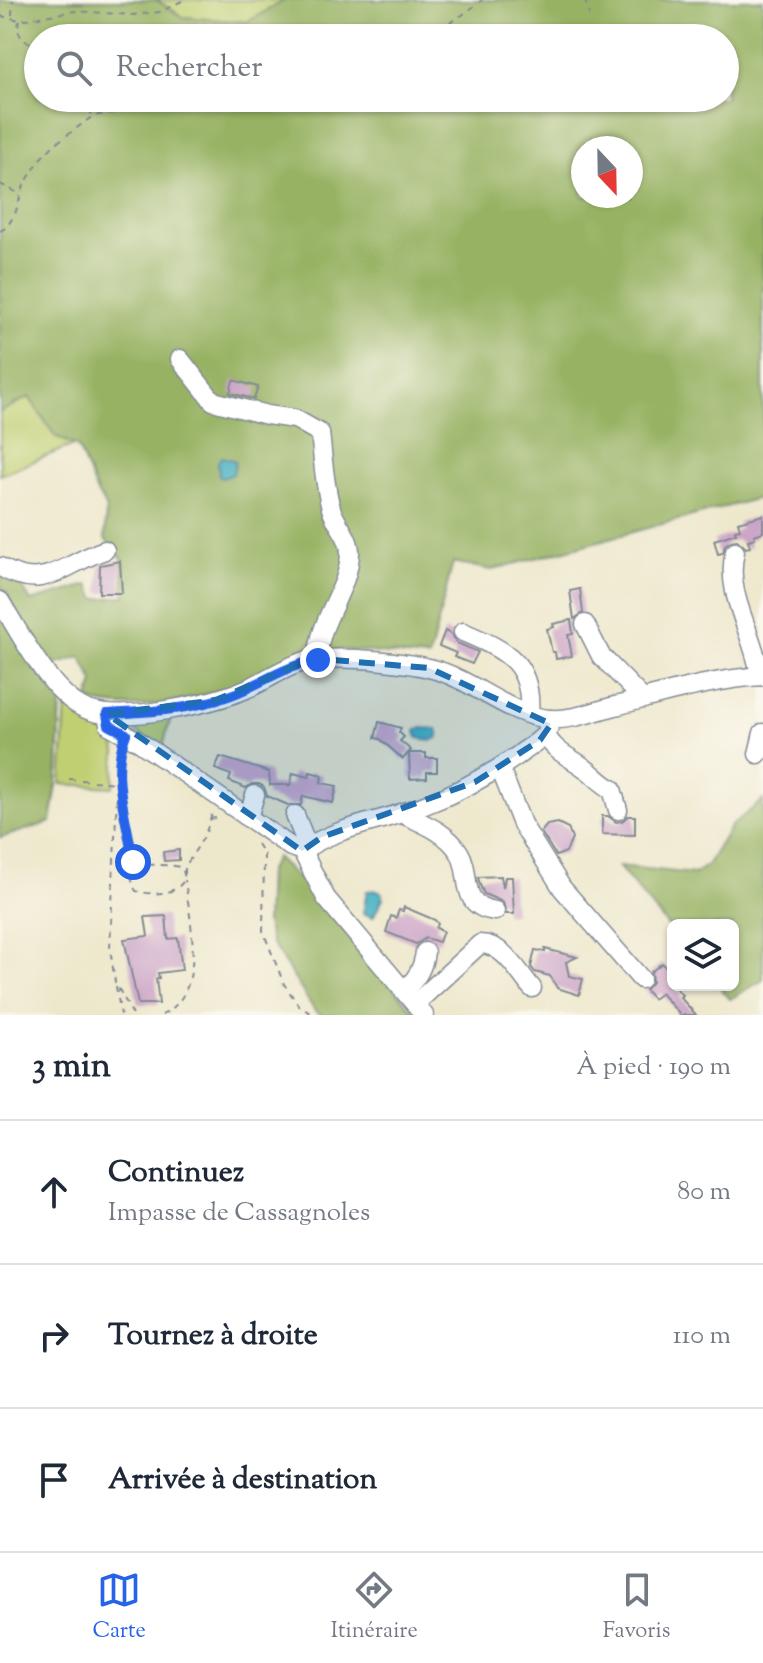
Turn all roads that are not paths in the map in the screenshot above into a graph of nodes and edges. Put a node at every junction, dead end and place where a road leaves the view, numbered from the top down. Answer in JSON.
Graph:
{"nodes":[{"id":1,"x":180,"y":359,"type":"dead end"},
{"id":2,"x":105,"y":550,"type":"dead end"},
{"id":3,"x":735,"y":552,"type":"dead end"},
{"id":4,"x":0,"y":567,"type":"edge"},
{"id":5,"x":1,"y":606,"type":"edge"},
{"id":6,"x":585,"y":624,"type":"dead end"},
{"id":7,"x":463,"y":632,"type":"dead end"},
{"id":8,"x":318,"y":660,"type":"junction"},
{"id":9,"x":761,"y":676,"type":"edge"},
{"id":10,"x":643,"y":699,"type":"junction"},
{"id":11,"x":107,"y":714,"type":"junction"},
{"id":12,"x":529,"y":714,"type":"junction"},
{"id":13,"x":548,"y":727,"type":"junction"},
{"id":14,"x":763,"y":733,"type":"edge"},
{"id":15,"x":758,"y":754,"type":"dead end"},
{"id":16,"x":500,"y":768,"type":"junction"},
{"id":17,"x":255,"y":795,"type":"dead end"},
{"id":18,"x":446,"y":796,"type":"junction"},
{"id":19,"x":618,"y":810,"type":"dead end"},
{"id":20,"x":401,"y":813,"type":"junction"},
{"id":21,"x":295,"y":815,"type":"dead end"},
{"id":22,"x":248,"y":818,"type":"junction"},
{"id":23,"x":438,"y":832,"type":"junction"},
{"id":24,"x":305,"y":849,"type":"junction"},
{"id":25,"x":495,"y":911,"type":"dead end"},
{"id":26,"x":425,"y":952,"type":"dead end"},
{"id":27,"x":641,"y":979,"type":"dead end"},
{"id":28,"x":532,"y":988,"type":"dead end"},
{"id":29,"x":414,"y":1003,"type":"edge"}],
"edges":[{"from":1,"to":8,"type":"street"},
{"from":2,"to":4,"type":"street"},
{"from":3,"to":9,"type":"street"},
{"from":5,"to":11,"type":"street"},
{"from":6,"to":10,"type":"street"},
{"from":7,"to":12,"type":"street"},
{"from":8,"to":11,"type":"street"},
{"from":8,"to":12,"type":"street"},
{"from":9,"to":10,"type":"street"},
{"from":10,"to":13,"type":"street"},
{"from":11,"to":22,"type":"street"},
{"from":12,"to":13,"type":"street"},
{"from":13,"to":16,"type":"street"},
{"from":13,"to":19,"type":"street"},
{"from":14,"to":15,"type":"street"},
{"from":16,"to":18,"type":"street"},
{"from":16,"to":27,"type":"street"},
{"from":17,"to":22,"type":"street"},
{"from":18,"to":20,"type":"street"},
{"from":18,"to":23,"type":"street"},
{"from":20,"to":23,"type":"street"},
{"from":20,"to":24,"type":"street"},
{"from":21,"to":24,"type":"street"},
{"from":22,"to":24,"type":"street"},
{"from":23,"to":25,"type":"street"},
{"from":24,"to":29,"type":"street"},
{"from":26,"to":29,"type":"street"},
{"from":28,"to":29,"type":"street"}]}
